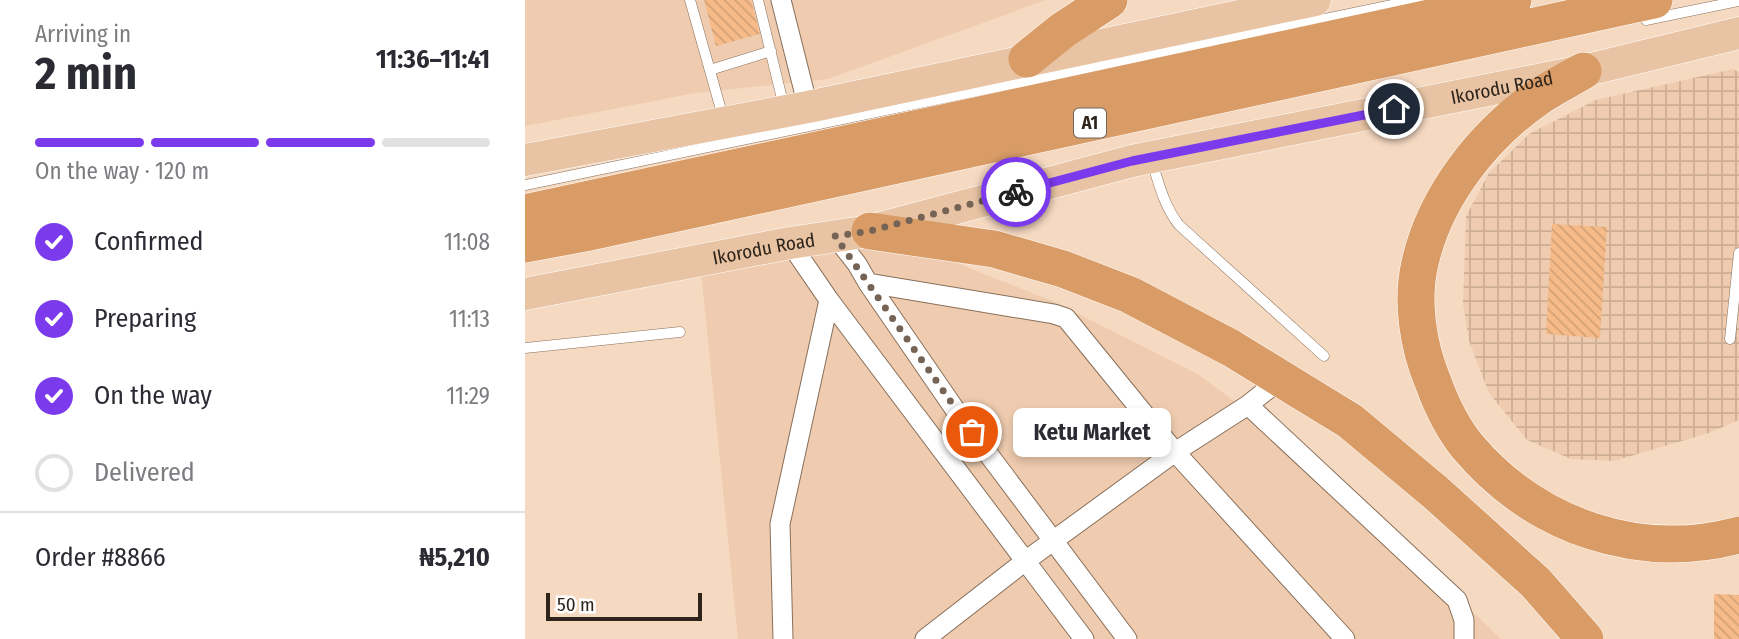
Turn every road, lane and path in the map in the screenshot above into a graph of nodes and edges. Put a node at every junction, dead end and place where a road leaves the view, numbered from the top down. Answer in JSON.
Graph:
{"nodes":[{"id":1,"x":690,"y":0,"type":"edge"},
{"id":2,"x":758,"y":0,"type":"edge"},
{"id":3,"x":781,"y":0,"type":"edge"},
{"id":4,"x":1109,"y":0,"type":"edge"},
{"id":5,"x":1315,"y":0,"type":"edge"},
{"id":6,"x":1416,"y":0,"type":"edge"},
{"id":7,"x":1513,"y":0,"type":"edge"},
{"id":8,"x":1739,"y":1,"type":"edge"},
{"id":9,"x":1642,"y":12,"type":"edge"},
{"id":10,"x":1739,"y":33,"type":"edge"},
{"id":11,"x":771,"y":51,"type":"junction"},
{"id":12,"x":1027,"y":59,"type":"junction"},
{"id":13,"x":710,"y":70,"type":"junction"},
{"id":14,"x":1583,"y":71,"type":"junction"},
{"id":15,"x":797,"y":109,"type":"junction"},
{"id":16,"x":725,"y":122,"type":"junction"},
{"id":17,"x":1151,"y":158,"type":"junction"},
{"id":18,"x":525,"y":160,"type":"edge"},
{"id":19,"x":923,"y":171,"type":"dead end"},
{"id":20,"x":525,"y":185,"type":"edge"},
{"id":21,"x":525,"y":213,"type":"edge"},
{"id":22,"x":852,"y":233,"type":"junction"},
{"id":23,"x":790,"y":243,"type":"junction"},
{"id":24,"x":525,"y":244,"type":"edge"},
{"id":25,"x":525,"y":252,"type":"edge"},
{"id":26,"x":1739,"y":253,"type":"edge"},
{"id":27,"x":868,"y":283,"type":"junction"},
{"id":28,"x":525,"y":294,"type":"edge"},
{"id":29,"x":829,"y":300,"type":"junction"},
{"id":30,"x":680,"y":332,"type":"dead end"},
{"id":31,"x":1730,"y":339,"type":"dead end"},
{"id":32,"x":525,"y":348,"type":"edge"},
{"id":33,"x":1324,"y":356,"type":"dead end"},
{"id":34,"x":1282,"y":377,"type":"junction"},
{"id":35,"x":1248,"y":405,"type":"junction"},
{"id":36,"x":1175,"y":452,"type":"junction"},
{"id":37,"x":1739,"y":535,"type":"edge"},
{"id":38,"x":1055,"y":542,"type":"junction"},
{"id":39,"x":1024,"y":562,"type":"junction"},
{"id":40,"x":783,"y":639,"type":"edge"},
{"id":41,"x":925,"y":639,"type":"edge"},
{"id":42,"x":1084,"y":639,"type":"edge"},
{"id":43,"x":1127,"y":639,"type":"edge"},
{"id":44,"x":1345,"y":639,"type":"edge"},
{"id":45,"x":1464,"y":639,"type":"edge"},
{"id":46,"x":1585,"y":639,"type":"edge"}],
"edges":[{"from":1,"to":13,"type":"lane"},
{"from":2,"to":11,"type":"lane"},
{"from":3,"to":15,"type":"street"},
{"from":4,"to":12,"type":"highway"},
{"from":5,"to":12,"type":"main road"},
{"from":6,"to":20,"type":"lane"},
{"from":7,"to":21,"type":"highway","number":"A1"},
{"from":8,"to":9,"type":"lane"},
{"from":9,"to":24,"type":"highway","number":"A1"},
{"from":10,"to":14,"type":"main road","name":"Ikorodu Road"},
{"from":11,"to":13,"type":"lane"},
{"from":11,"to":15,"type":"lane"},
{"from":12,"to":15,"type":"main road"},
{"from":13,"to":16,"type":"lane"},
{"from":14,"to":17,"type":"main road","name":"Ikorodu Road"},
{"from":14,"to":37,"type":"highway"},
{"from":15,"to":16,"type":"main road"},
{"from":16,"to":18,"type":"main road"},
{"from":17,"to":22,"type":"main road","name":"Ikorodu Road"},
{"from":17,"to":33,"type":"lane"},
{"from":19,"to":25,"type":"lane"},
{"from":22,"to":23,"type":"main road","name":"Ikorodu Road"},
{"from":22,"to":27,"type":"street"},
{"from":22,"to":34,"type":"highway"},
{"from":23,"to":28,"type":"main road","name":"Ikorodu Road"},
{"from":23,"to":29,"type":"street"},
{"from":26,"to":31,"type":"lane"},
{"from":27,"to":36,"type":"street"},
{"from":27,"to":38,"type":"street"},
{"from":29,"to":39,"type":"street"},
{"from":29,"to":40,"type":"street"},
{"from":30,"to":32,"type":"lane"},
{"from":34,"to":35,"type":"street"},
{"from":34,"to":46,"type":"highway"},
{"from":35,"to":36,"type":"street"},
{"from":35,"to":45,"type":"street"},
{"from":36,"to":38,"type":"street"},
{"from":36,"to":44,"type":"street"},
{"from":38,"to":39,"type":"street"},
{"from":38,"to":43,"type":"street"},
{"from":39,"to":41,"type":"street"},
{"from":39,"to":42,"type":"street"}]}
